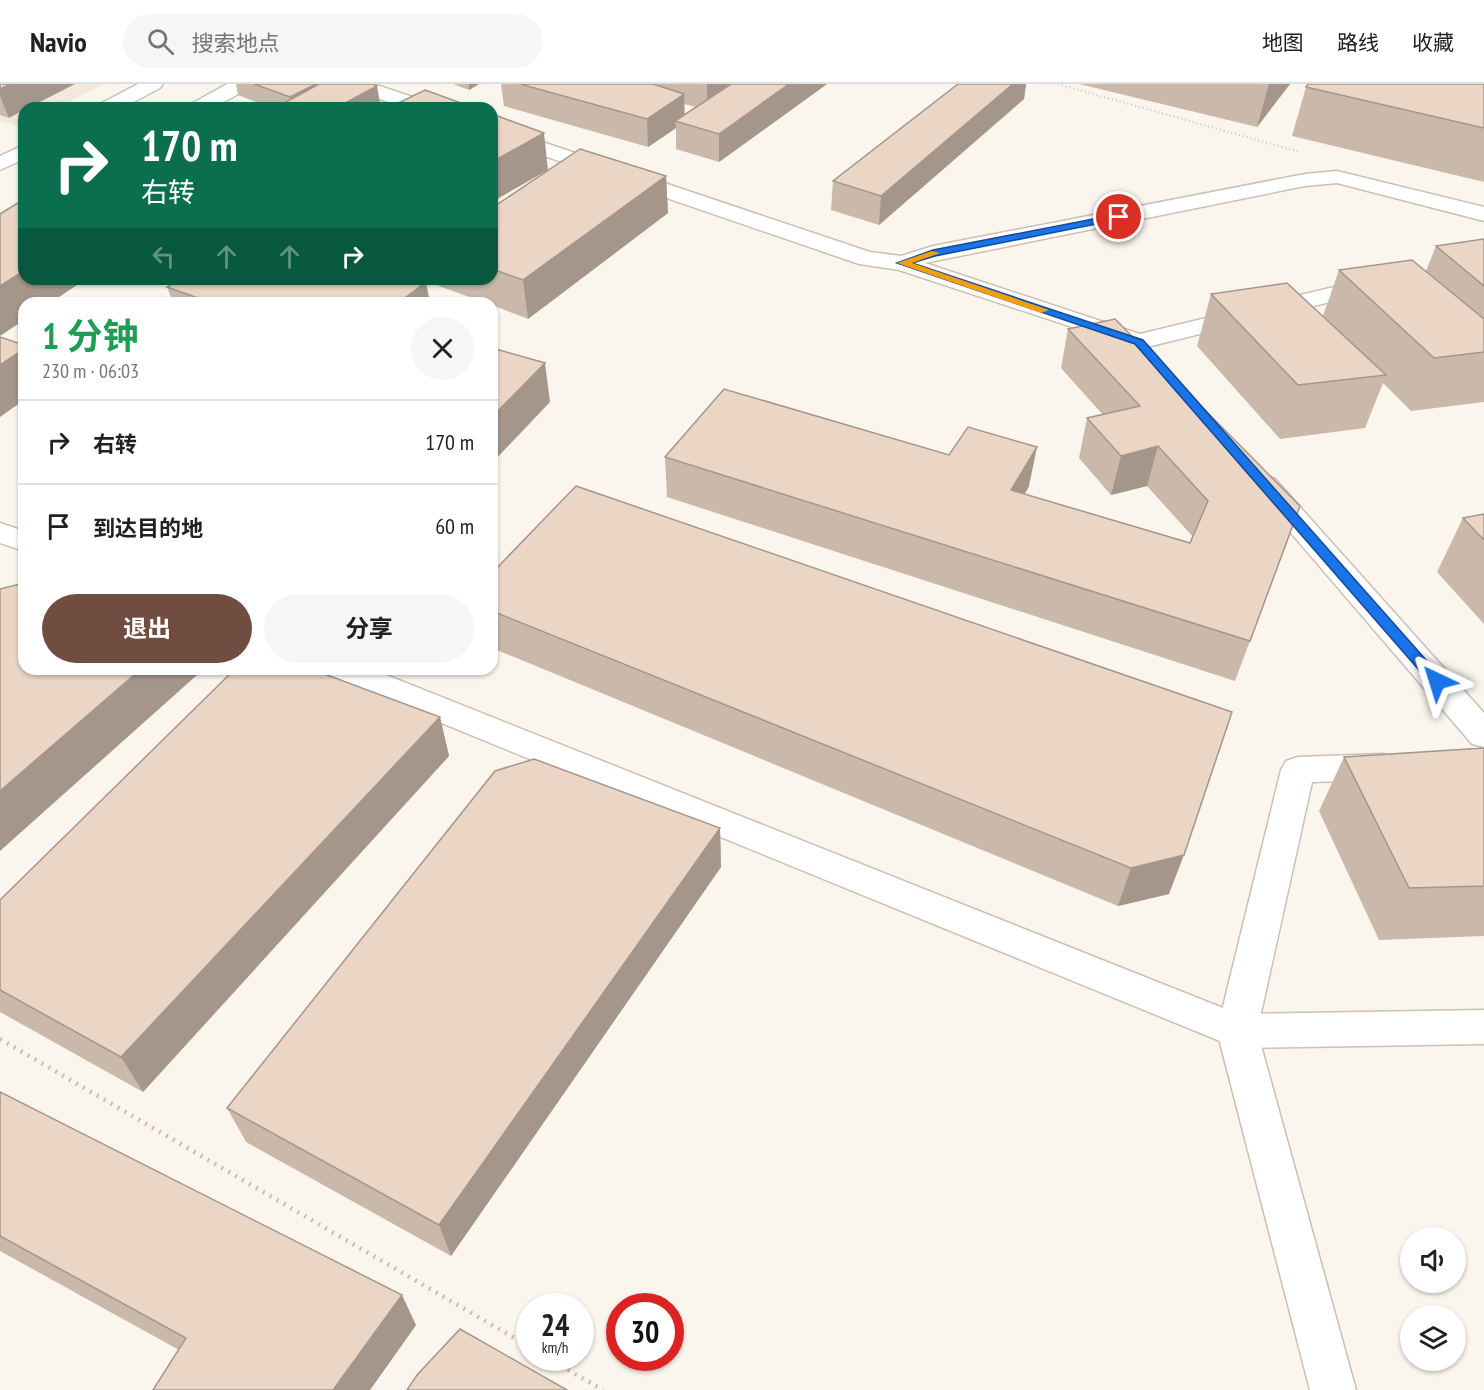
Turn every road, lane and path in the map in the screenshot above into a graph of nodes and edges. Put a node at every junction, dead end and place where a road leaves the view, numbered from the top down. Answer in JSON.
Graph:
{"nodes":[{"id":1,"x":153,"y":84,"type":"edge"},
{"id":2,"x":242,"y":84,"type":"edge"},
{"id":3,"x":355,"y":84,"type":"edge"},
{"id":4,"x":1058,"y":84,"type":"edge"},
{"id":5,"x":118,"y":102,"type":"edge"},
{"id":6,"x":209,"y":102,"type":"edge"},
{"id":7,"x":408,"y":102,"type":"edge"},
{"id":8,"x":498,"y":133,"type":"edge"},
{"id":9,"x":18,"y":154,"type":"edge"},
{"id":10,"x":0,"y":164,"type":"edge"},
{"id":11,"x":1337,"y":177,"type":"junction"},
{"id":12,"x":1484,"y":214,"type":"edge"},
{"id":13,"x":902,"y":263,"type":"junction"},
{"id":14,"x":1392,"y":279,"type":"edge"},
{"id":15,"x":1249,"y":467,"type":"edge"},
{"id":16,"x":0,"y":532,"type":"edge"},
{"id":17,"x":18,"y":540,"type":"edge"},
{"id":18,"x":355,"y":675,"type":"edge"},
{"id":19,"x":1480,"y":755,"type":"edge"},
{"id":20,"x":1414,"y":766,"type":"edge"},
{"id":21,"x":1484,"y":1027,"type":"edge"},
{"id":22,"x":1237,"y":1031,"type":"junction"},
{"id":23,"x":0,"y":1039,"type":"edge"},
{"id":24,"x":516,"y":1339,"type":"edge"},
{"id":25,"x":570,"y":1371,"type":"edge"},
{"id":26,"x":603,"y":1390,"type":"edge"},
{"id":27,"x":1333,"y":1390,"type":"edge"}],
"edges":[{"from":1,"to":5,"type":"street"},
{"from":2,"to":6,"type":"street"},
{"from":3,"to":7,"type":"street"},
{"from":4,"to":11,"type":"path"},
{"from":8,"to":13,"type":"street"},
{"from":9,"to":10,"type":"street"},
{"from":11,"to":12,"type":"street"},
{"from":11,"to":13,"type":"street"},
{"from":13,"to":14,"type":"street"},
{"from":15,"to":19,"type":"street"},
{"from":16,"to":17,"type":"street"},
{"from":18,"to":22,"type":"street"},
{"from":20,"to":22,"type":"street"},
{"from":21,"to":22,"type":"street"},
{"from":22,"to":27,"type":"street"},
{"from":23,"to":24,"type":"path"},
{"from":25,"to":26,"type":"path"}]}
